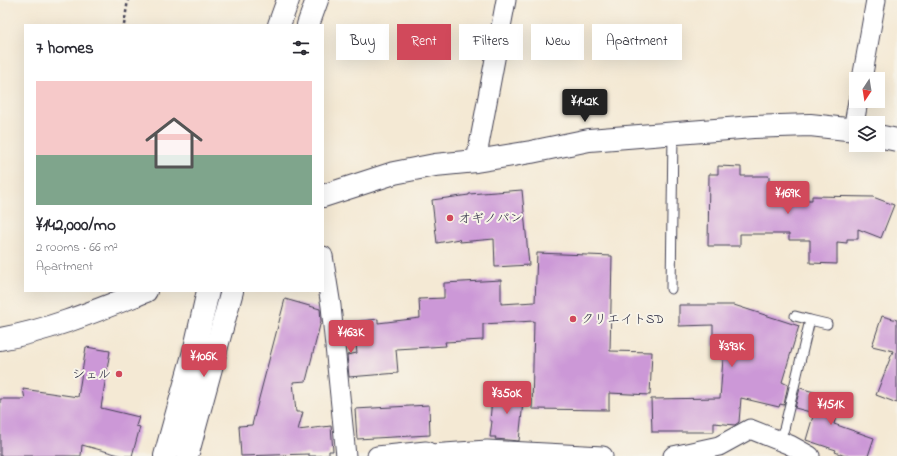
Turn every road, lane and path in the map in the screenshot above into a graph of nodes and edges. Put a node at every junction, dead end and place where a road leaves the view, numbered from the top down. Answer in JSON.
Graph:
{"nodes":[{"id":1,"x":128,"y":0,"type":"edge"},
{"id":2,"x":288,"y":0,"type":"edge"},
{"id":3,"x":317,"y":0,"type":"edge"},
{"id":4,"x":506,"y":0,"type":"edge"},
{"id":5,"x":876,"y":0,"type":"edge"},
{"id":6,"x":124,"y":24,"type":"edge"},
{"id":7,"x":279,"y":24,"type":"edge"},
{"id":8,"x":308,"y":24,"type":"edge"},
{"id":9,"x":863,"y":72,"type":"edge"},
{"id":10,"x":849,"y":129,"type":"edge"},
{"id":11,"x":673,"y":134,"type":"junction"},
{"id":12,"x":885,"y":137,"type":"edge"},
{"id":13,"x":897,"y":140,"type":"edge"},
{"id":14,"x":476,"y":161,"type":"junction"},
{"id":15,"x":324,"y":196,"type":"edge"},
{"id":16,"x":324,"y":262,"type":"edge"},
{"id":17,"x":671,"y":289,"type":"dead end"},
{"id":18,"x":144,"y":292,"type":"edge"},
{"id":19,"x":208,"y":292,"type":"edge"},
{"id":20,"x":232,"y":292,"type":"edge"},
{"id":21,"x":794,"y":316,"type":"dead end"},
{"id":22,"x":810,"y":320,"type":"junction"},
{"id":23,"x":827,"y":324,"type":"dead end"},
{"id":24,"x":0,"y":339,"type":"edge"},
{"id":25,"x":778,"y":440,"type":"junction"},
{"id":26,"x":165,"y":456,"type":"edge"},
{"id":27,"x":187,"y":456,"type":"edge"},
{"id":28,"x":346,"y":456,"type":"edge"},
{"id":29,"x":377,"y":456,"type":"edge"},
{"id":30,"x":603,"y":456,"type":"edge"},
{"id":31,"x":673,"y":456,"type":"edge"},
{"id":32,"x":810,"y":456,"type":"edge"}],
"edges":[{"from":1,"to":6,"type":"path"},
{"from":2,"to":7,"type":"street"},
{"from":3,"to":8,"type":"street"},
{"from":4,"to":14,"type":"street"},
{"from":5,"to":9,"type":"street"},
{"from":10,"to":11,"type":"street"},
{"from":11,"to":14,"type":"street"},
{"from":11,"to":17,"type":"lane"},
{"from":12,"to":13,"type":"street"},
{"from":14,"to":15,"type":"street"},
{"from":16,"to":28,"type":"street"},
{"from":18,"to":24,"type":"street"},
{"from":19,"to":26,"type":"street"},
{"from":20,"to":27,"type":"street"},
{"from":21,"to":22,"type":"lane"},
{"from":22,"to":23,"type":"lane"},
{"from":22,"to":25,"type":"lane"},
{"from":25,"to":31,"type":"street"},
{"from":25,"to":32,"type":"street"},
{"from":29,"to":30,"type":"street"}]}
